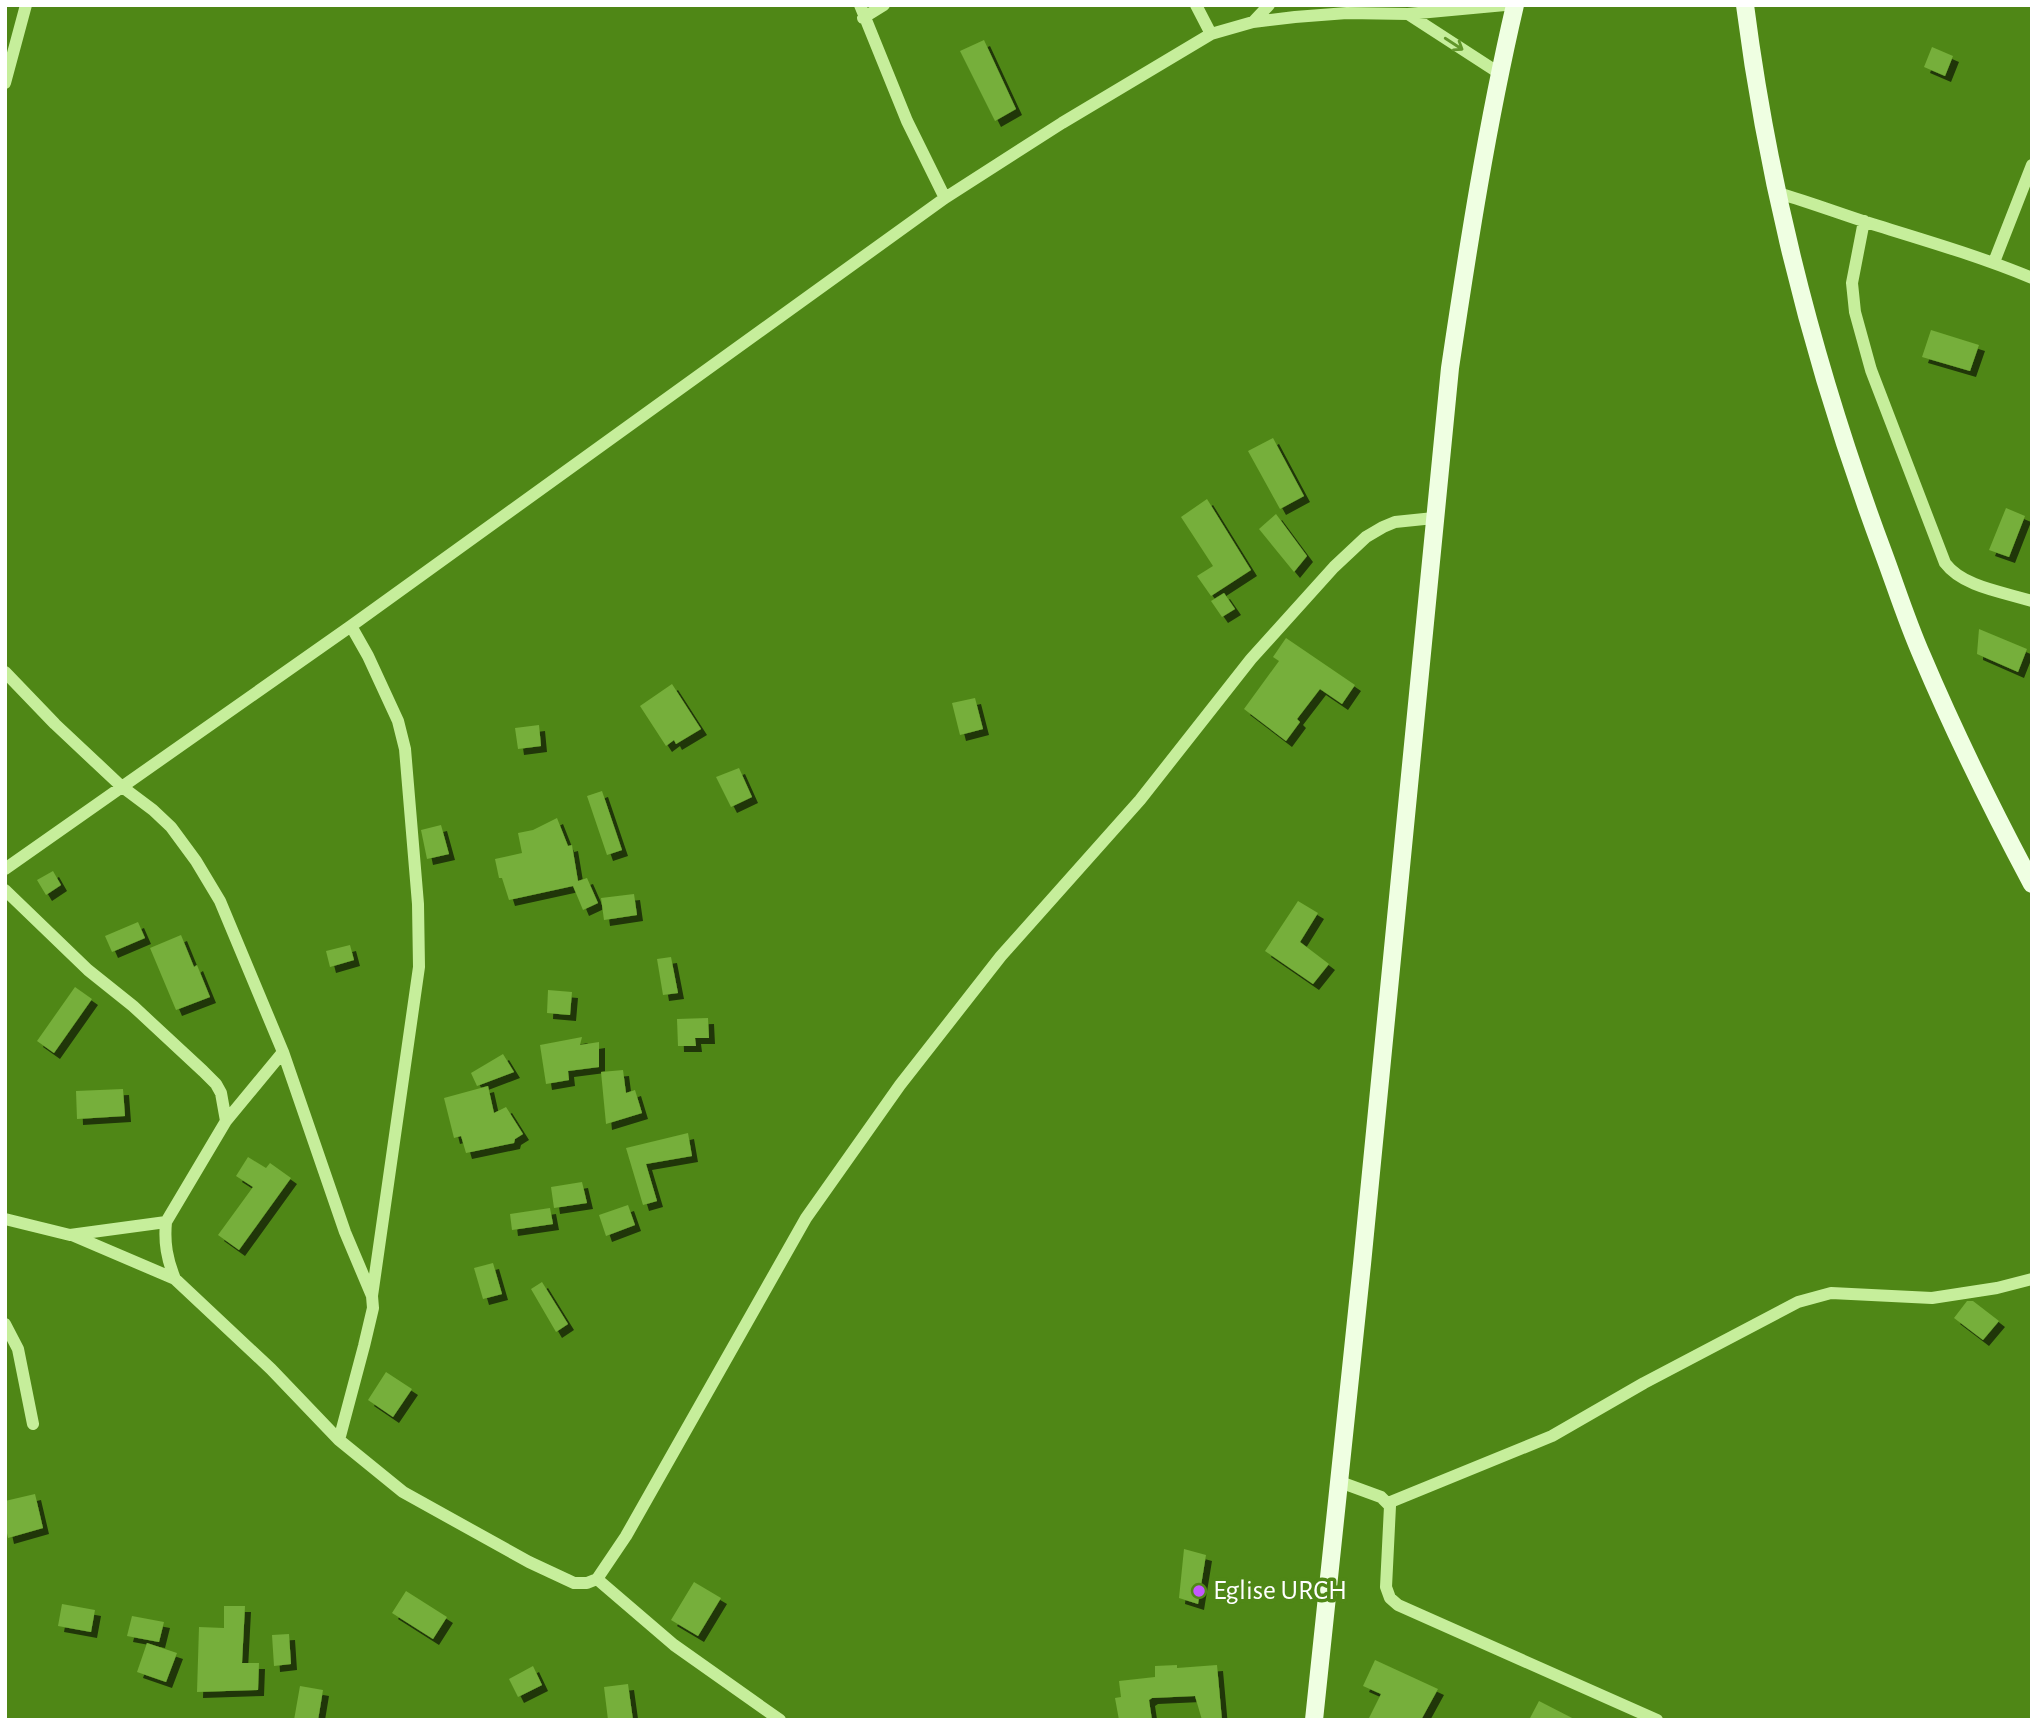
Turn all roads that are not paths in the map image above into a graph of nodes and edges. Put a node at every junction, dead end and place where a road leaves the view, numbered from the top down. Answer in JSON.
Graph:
{"nodes":[{"id":1,"x":26,"y":5,"type":"edge"},
{"id":2,"x":884,"y":5,"type":"edge"},
{"id":3,"x":1196,"y":5,"type":"edge"},
{"id":4,"x":1269,"y":5,"type":"edge"},
{"id":5,"x":1505,"y":5,"type":"edge"},
{"id":6,"x":1515,"y":5,"type":"edge"},
{"id":7,"x":1745,"y":5,"type":"edge"},
{"id":8,"x":862,"y":11,"type":"edge"},
{"id":9,"x":1408,"y":14,"type":"junction"},
{"id":10,"x":1253,"y":22,"type":"junction"},
{"id":11,"x":1211,"y":34,"type":"junction"},
{"id":12,"x":1499,"y":73,"type":"junction"},
{"id":13,"x":5,"y":83,"type":"edge"},
{"id":14,"x":2032,"y":164,"type":"edge"},
{"id":15,"x":1778,"y":194,"type":"junction"},
{"id":16,"x":945,"y":198,"type":"junction"},
{"id":17,"x":1864,"y":222,"type":"junction"},
{"id":18,"x":1994,"y":262,"type":"junction"},
{"id":19,"x":2032,"y":278,"type":"edge"},
{"id":20,"x":1434,"y":518,"type":"junction"},
{"id":21,"x":2032,"y":601,"type":"edge"},
{"id":22,"x":351,"y":626,"type":"junction"},
{"id":23,"x":5,"y":672,"type":"edge"},
{"id":24,"x":121,"y":786,"type":"junction"},
{"id":25,"x":5,"y":869,"type":"edge"},
{"id":26,"x":2032,"y":884,"type":"edge"},
{"id":27,"x":5,"y":890,"type":"edge"},
{"id":28,"x":283,"y":1052,"type":"junction"},
{"id":29,"x":226,"y":1122,"type":"junction"},
{"id":30,"x":5,"y":1219,"type":"edge"},
{"id":31,"x":166,"y":1222,"type":"junction"},
{"id":32,"x":71,"y":1235,"type":"junction"},
{"id":33,"x":175,"y":1279,"type":"junction"},
{"id":34,"x":2032,"y":1279,"type":"edge"},
{"id":35,"x":372,"y":1296,"type":"junction"},
{"id":36,"x":5,"y":1324,"type":"edge"},
{"id":37,"x":33,"y":1424,"type":"dead end"},
{"id":38,"x":339,"y":1440,"type":"junction"},
{"id":39,"x":1339,"y":1482,"type":"junction"},
{"id":40,"x":1388,"y":1503,"type":"junction"},
{"id":41,"x":597,"y":1579,"type":"junction"},
{"id":42,"x":780,"y":1720,"type":"edge"},
{"id":43,"x":1314,"y":1720,"type":"edge"},
{"id":44,"x":1657,"y":1720,"type":"edge"}],
"edges":[{"from":1,"to":13,"type":"street"},
{"from":2,"to":8,"type":"street"},
{"from":3,"to":11,"type":"street"},
{"from":4,"to":10,"type":"street"},
{"from":5,"to":9,"type":"street"},
{"from":6,"to":12,"type":"main road"},
{"from":7,"to":15,"type":"main road"},
{"from":8,"to":16,"type":"street"},
{"from":9,"to":10,"type":"street"},
{"from":9,"to":12,"type":"street","one_way":true},
{"from":10,"to":11,"type":"street"},
{"from":11,"to":16,"type":"street"},
{"from":12,"to":20,"type":"main road"},
{"from":14,"to":18,"type":"street"},
{"from":15,"to":17,"type":"street"},
{"from":15,"to":26,"type":"main road"},
{"from":16,"to":22,"type":"street"},
{"from":17,"to":18,"type":"street"},
{"from":17,"to":21,"type":"street"},
{"from":18,"to":19,"type":"street"},
{"from":20,"to":39,"type":"main road"},
{"from":20,"to":41,"type":"street"},
{"from":22,"to":24,"type":"street"},
{"from":22,"to":35,"type":"street"},
{"from":23,"to":24,"type":"street"},
{"from":24,"to":25,"type":"street"},
{"from":24,"to":28,"type":"street"},
{"from":27,"to":29,"type":"street"},
{"from":28,"to":29,"type":"street"},
{"from":28,"to":35,"type":"street"},
{"from":29,"to":31,"type":"street"},
{"from":30,"to":32,"type":"street"},
{"from":31,"to":32,"type":"street"},
{"from":31,"to":33,"type":"street"},
{"from":32,"to":33,"type":"street"},
{"from":33,"to":38,"type":"street"},
{"from":34,"to":40,"type":"street"},
{"from":35,"to":38,"type":"street"},
{"from":36,"to":37,"type":"street"},
{"from":38,"to":41,"type":"street"},
{"from":39,"to":40,"type":"street"},
{"from":39,"to":43,"type":"main road"},
{"from":40,"to":44,"type":"street"},
{"from":41,"to":42,"type":"street"}]}
